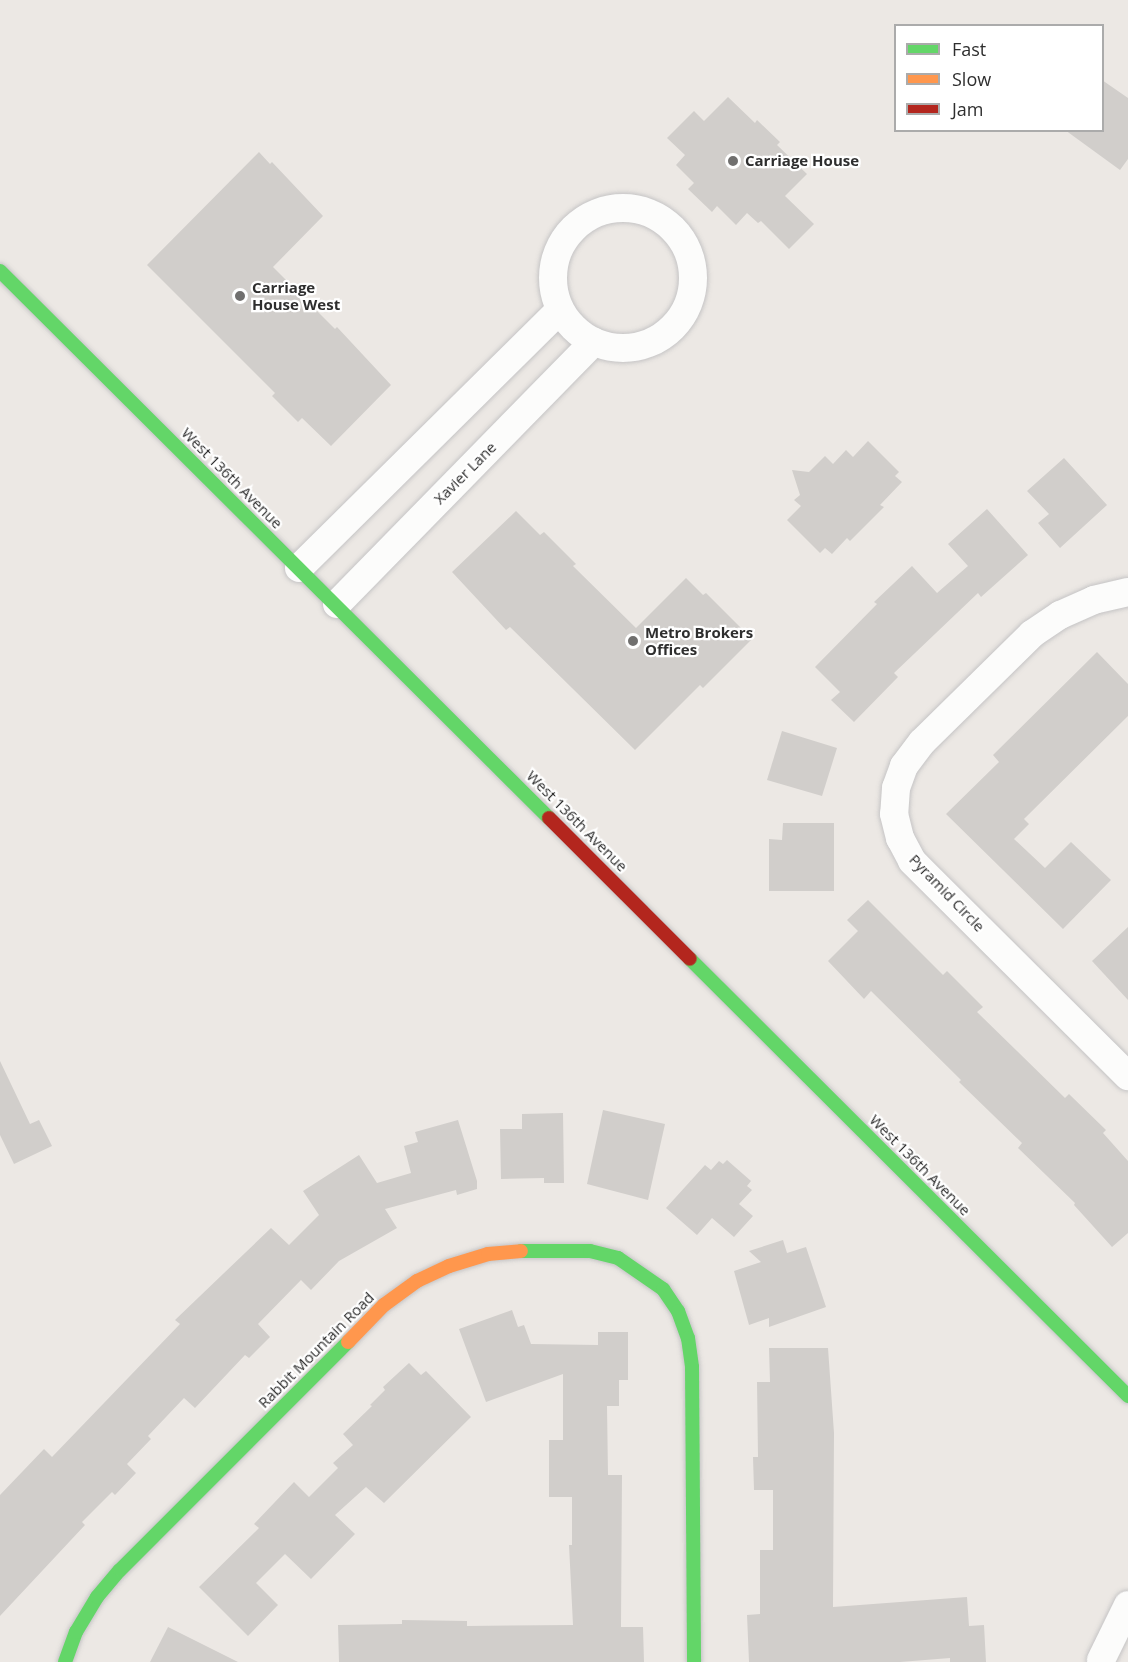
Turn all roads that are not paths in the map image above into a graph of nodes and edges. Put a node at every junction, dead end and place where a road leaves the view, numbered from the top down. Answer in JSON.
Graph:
{"nodes":[{"id":1,"x":0,"y":271,"type":"edge"},
{"id":2,"x":560,"y":309,"type":"junction"},
{"id":3,"x":594,"y":342,"type":"junction"},
{"id":4,"x":299,"y":567,"type":"junction"},
{"id":5,"x":1128,"y":592,"type":"edge"},
{"id":6,"x":337,"y":604,"type":"junction"},
{"id":7,"x":1128,"y":1076,"type":"edge"},
{"id":8,"x":1128,"y":1396,"type":"edge"},
{"id":9,"x":1128,"y":1605,"type":"edge"},
{"id":10,"x":1128,"y":1646,"type":"edge"},
{"id":11,"x":1100,"y":1661,"type":"edge"},
{"id":12,"x":65,"y":1662,"type":"edge"},
{"id":13,"x":694,"y":1662,"type":"edge"}],
"edges":[{"from":1,"to":4,"type":"main road","name":"West 136th Avenue"},
{"from":2,"to":3,"type":"street"},
{"from":2,"to":3,"type":"street"},
{"from":2,"to":4,"type":"street"},
{"from":3,"to":6,"type":"street","name":"Xavier Lane"},
{"from":4,"to":6,"type":"main road","name":"West 136th Avenue"},
{"from":5,"to":7,"type":"street","name":"Pyramid Circle"},
{"from":6,"to":8,"type":"main road","name":"West 136th Avenue"},
{"from":9,"to":11,"type":"street"},
{"from":10,"to":11,"type":"street"},
{"from":12,"to":13,"type":"main road","name":"Rabbit Mountain Road"}]}
